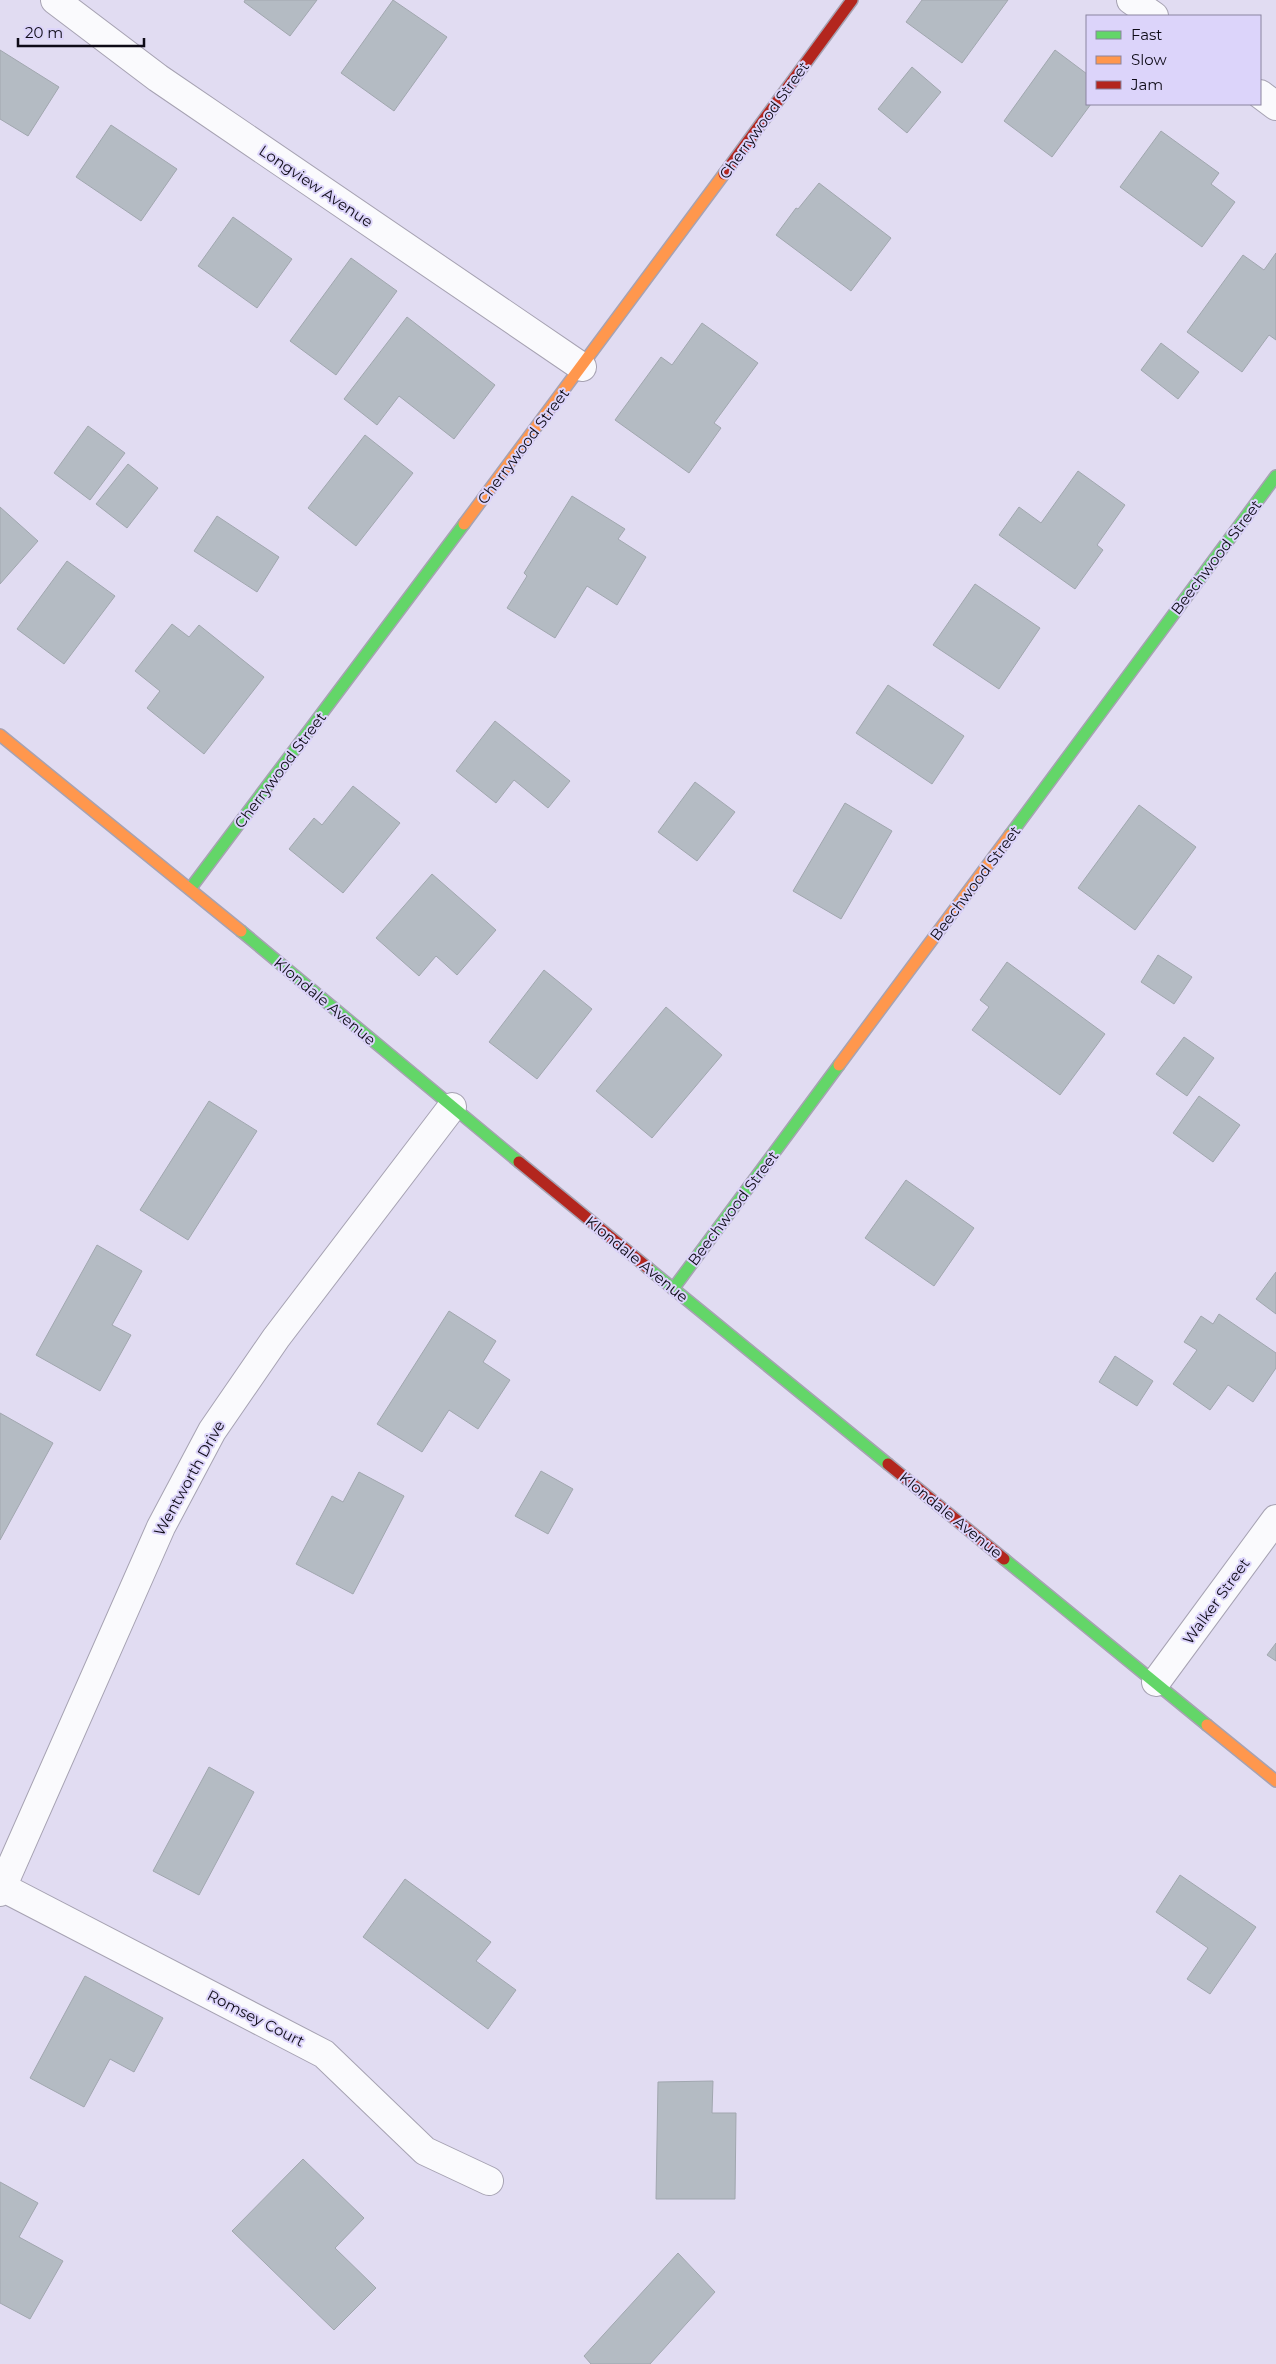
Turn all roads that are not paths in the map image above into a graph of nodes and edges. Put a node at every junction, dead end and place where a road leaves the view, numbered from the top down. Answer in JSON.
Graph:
{"nodes":[{"id":1,"x":55,"y":0,"type":"edge"},
{"id":2,"x":852,"y":0,"type":"edge"},
{"id":3,"x":1131,"y":0,"type":"edge"},
{"id":4,"x":1153,"y":15,"type":"edge"},
{"id":5,"x":1261,"y":95,"type":"edge"},
{"id":6,"x":1276,"y":106,"type":"edge"},
{"id":7,"x":582,"y":367,"type":"junction"},
{"id":8,"x":1276,"y":476,"type":"edge"},
{"id":9,"x":0,"y":735,"type":"edge"},
{"id":10,"x":190,"y":889,"type":"junction"},
{"id":11,"x":452,"y":1107,"type":"junction"},
{"id":12,"x":673,"y":1289,"type":"junction"},
{"id":13,"x":1276,"y":1519,"type":"edge"},
{"id":14,"x":1156,"y":1682,"type":"junction"},
{"id":15,"x":1276,"y":1781,"type":"edge"},
{"id":16,"x":1,"y":1888,"type":"edge"},
{"id":17,"x":489,"y":2181,"type":"dead end"}],
"edges":[{"from":1,"to":7,"type":"street","name":"Longview Avenue"},
{"from":2,"to":7,"type":"street","name":"Cherrywood Street"},
{"from":3,"to":4,"type":"street"},
{"from":5,"to":6,"type":"street"},
{"from":7,"to":10,"type":"street","name":"Cherrywood Street"},
{"from":8,"to":12,"type":"street","name":"Beechwood Street"},
{"from":9,"to":10,"type":"street","name":"Klondale Avenue"},
{"from":10,"to":11,"type":"street","name":"Klondale Avenue"},
{"from":11,"to":12,"type":"street","name":"Klondale Avenue"},
{"from":11,"to":16,"type":"street","name":"Wentworth Drive"},
{"from":12,"to":14,"type":"street","name":"Klondale Avenue"},
{"from":13,"to":14,"type":"street","name":"Walker Street"},
{"from":14,"to":15,"type":"street","name":"Klondale Avenue"},
{"from":16,"to":17,"type":"street","name":"Romsey Court"}]}
